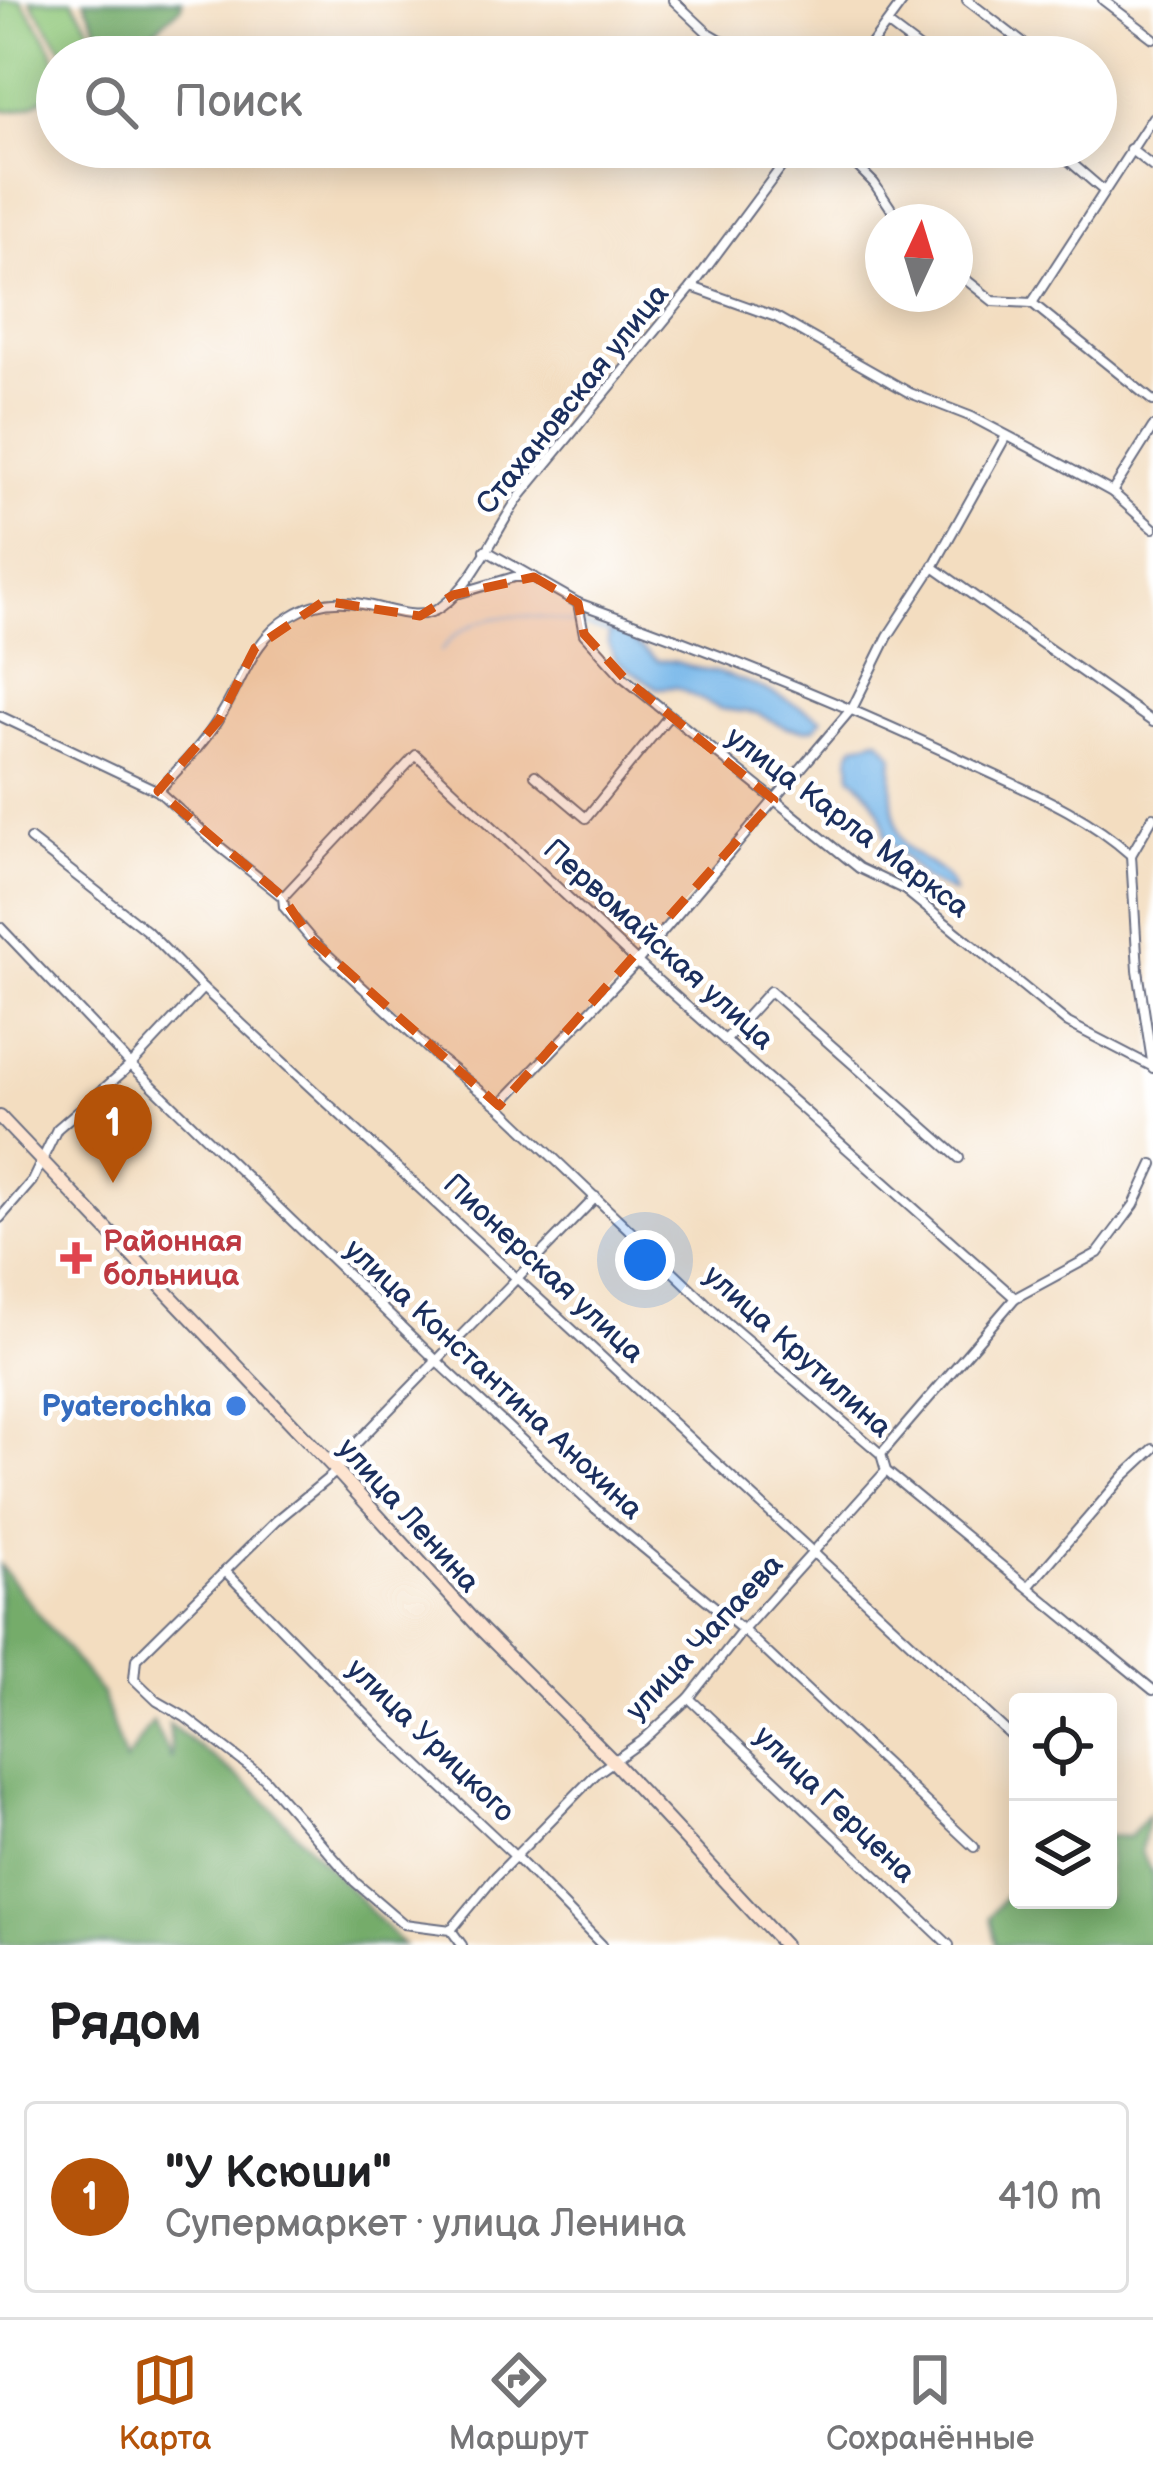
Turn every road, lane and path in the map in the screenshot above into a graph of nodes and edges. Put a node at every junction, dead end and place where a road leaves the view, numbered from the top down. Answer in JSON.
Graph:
{"nodes":[{"id":1,"x":673,"y":0,"type":"edge"},
{"id":2,"x":904,"y":0,"type":"edge"},
{"id":3,"x":967,"y":0,"type":"edge"},
{"id":4,"x":1103,"y":0,"type":"edge"},
{"id":5,"x":886,"y":24,"type":"junction"},
{"id":6,"x":713,"y":36,"type":"edge"},
{"id":7,"x":877,"y":36,"type":"edge"},
{"id":8,"x":902,"y":36,"type":"edge"},
{"id":9,"x":1014,"y":36,"type":"edge"},
{"id":10,"x":1153,"y":38,"type":"edge"},
{"id":11,"x":1153,"y":116,"type":"edge"},
{"id":12,"x":1130,"y":149,"type":"junction"},
{"id":13,"x":1153,"y":167,"type":"edge"},
{"id":14,"x":780,"y":168,"type":"edge"},
{"id":15,"x":859,"y":168,"type":"edge"},
{"id":16,"x":1078,"y":168,"type":"edge"},
{"id":17,"x":1104,"y":190,"type":"junction"},
{"id":18,"x":888,"y":204,"type":"edge"},
{"id":19,"x":973,"y":285,"type":"edge"},
{"id":20,"x":692,"y":287,"type":"junction"},
{"id":21,"x":1033,"y":303,"type":"junction"},
{"id":22,"x":1153,"y":401,"type":"edge"},
{"id":23,"x":1153,"y":428,"type":"edge"},
{"id":24,"x":1006,"y":436,"type":"junction"},
{"id":25,"x":1112,"y":492,"type":"junction"},
{"id":26,"x":1153,"y":527,"type":"edge"},
{"id":27,"x":485,"y":550,"type":"junction"},
{"id":28,"x":933,"y":567,"type":"junction"},
{"id":29,"x":534,"y":577,"type":"junction"},
{"id":30,"x":453,"y":596,"type":"junction"},
{"id":31,"x":578,"y":603,"type":"junction"},
{"id":32,"x":853,"y":707,"type":"junction"},
{"id":33,"x":0,"y":716,"type":"edge"},
{"id":34,"x":669,"y":716,"type":"junction"},
{"id":35,"x":1153,"y":722,"type":"edge"},
{"id":36,"x":536,"y":775,"type":"dead end"},
{"id":37,"x":158,"y":791,"type":"junction"},
{"id":38,"x":774,"y":800,"type":"junction"},
{"id":39,"x":1153,"y":817,"type":"edge"},
{"id":40,"x":30,"y":838,"type":"dead end"},
{"id":41,"x":1131,"y":855,"type":"junction"},
{"id":42,"x":284,"y":897,"type":"junction"},
{"id":43,"x":0,"y":927,"type":"edge"},
{"id":44,"x":637,"y":962,"type":"junction"},
{"id":45,"x":203,"y":988,"type":"junction"},
{"id":46,"x":728,"y":1038,"type":"junction"},
{"id":47,"x":131,"y":1065,"type":"junction"},
{"id":48,"x":1153,"y":1067,"type":"edge"},
{"id":49,"x":499,"y":1106,"type":"junction"},
{"id":50,"x":0,"y":1117,"type":"edge"},
{"id":51,"x":959,"y":1158,"type":"dead end"},
{"id":52,"x":43,"y":1160,"type":"junction"},
{"id":53,"x":1153,"y":1164,"type":"edge"},
{"id":54,"x":596,"y":1197,"type":"junction"},
{"id":55,"x":0,"y":1218,"type":"edge"},
{"id":56,"x":519,"y":1276,"type":"junction"},
{"id":57,"x":1015,"y":1298,"type":"junction"},
{"id":58,"x":436,"y":1360,"type":"junction"},
{"id":59,"x":1153,"y":1449,"type":"edge"},
{"id":60,"x":881,"y":1454,"type":"junction"},
{"id":61,"x":337,"y":1471,"type":"junction"},
{"id":62,"x":886,"y":1471,"type":"junction"},
{"id":63,"x":814,"y":1553,"type":"junction"},
{"id":64,"x":225,"y":1570,"type":"junction"},
{"id":65,"x":1029,"y":1586,"type":"junction"},
{"id":66,"x":743,"y":1630,"type":"junction"},
{"id":67,"x":1153,"y":1690,"type":"edge"},
{"id":68,"x":689,"y":1698,"type":"junction"},
{"id":69,"x":1009,"y":1734,"type":"edge"},
{"id":70,"x":613,"y":1761,"type":"junction"},
{"id":71,"x":974,"y":1847,"type":"dead end"},
{"id":72,"x":516,"y":1857,"type":"junction"},
{"id":73,"x":451,"y":1930,"type":"junction"},
{"id":74,"x":462,"y":1945,"type":"edge"},
{"id":75,"x":602,"y":1945,"type":"edge"},
{"id":76,"x":784,"y":1945,"type":"edge"},
{"id":77,"x":949,"y":1945,"type":"edge"}],
"edges":[{"from":1,"to":6,"type":"street"},
{"from":2,"to":5,"type":"street"},
{"from":3,"to":9,"type":"street"},
{"from":4,"to":10,"type":"street"},
{"from":5,"to":7,"type":"street"},
{"from":5,"to":8,"type":"street"},
{"from":11,"to":12,"type":"street"},
{"from":12,"to":13,"type":"street"},
{"from":12,"to":17,"type":"street"},
{"from":14,"to":20,"type":"street","name":"Стахановская улица"},
{"from":15,"to":18,"type":"street"},
{"from":16,"to":17,"type":"street"},
{"from":17,"to":21,"type":"street"},
{"from":19,"to":21,"type":"street"},
{"from":20,"to":24,"type":"street"},
{"from":20,"to":27,"type":"street","name":"Стахановская улица"},
{"from":21,"to":22,"type":"street"},
{"from":23,"to":25,"type":"street"},
{"from":24,"to":25,"type":"street"},
{"from":24,"to":28,"type":"street"},
{"from":25,"to":26,"type":"street"},
{"from":27,"to":29,"type":"street"},
{"from":27,"to":30,"type":"street","name":"Стахановская улица"},
{"from":28,"to":32,"type":"street"},
{"from":28,"to":35,"type":"street"},
{"from":29,"to":30,"type":"street"},
{"from":29,"to":31,"type":"street"},
{"from":30,"to":37,"type":"street"},
{"from":31,"to":32,"type":"street"},
{"from":31,"to":34,"type":"street","name":"улица Карла Маркса"},
{"from":32,"to":38,"type":"street"},
{"from":32,"to":41,"type":"street"},
{"from":33,"to":37,"type":"street","name":"улица Крутилина"},
{"from":34,"to":36,"type":"street"},
{"from":34,"to":38,"type":"street","name":"улица Карла Маркса"},
{"from":37,"to":42,"type":"street","name":"улица Крутилина"},
{"from":38,"to":44,"type":"street"},
{"from":38,"to":48,"type":"street","name":"улица Карла Маркса"},
{"from":39,"to":41,"type":"street"},
{"from":40,"to":45,"type":"street","name":"Пионерская улица"},
{"from":41,"to":48,"type":"street"},
{"from":42,"to":44,"type":"street","name":"Первомайская улица"},
{"from":42,"to":49,"type":"street","name":"улица Крутилина"},
{"from":43,"to":47,"type":"street","name":"улица Константина Анохина"},
{"from":44,"to":46,"type":"street","name":"Первомайская улица"},
{"from":44,"to":49,"type":"street"},
{"from":45,"to":47,"type":"street"},
{"from":45,"to":56,"type":"street","name":"Пионерская улица"},
{"from":46,"to":51,"type":"street"},
{"from":46,"to":57,"type":"street","name":"Первомайская улица"},
{"from":47,"to":52,"type":"street"},
{"from":47,"to":58,"type":"street","name":"улица Константина Анохина"},
{"from":49,"to":54,"type":"street","name":"улица Крутилина"},
{"from":50,"to":52,"type":"main road","name":"улица Ленина"},
{"from":52,"to":55,"type":"street"},
{"from":52,"to":61,"type":"main road","name":"улица Ленина"},
{"from":53,"to":57,"type":"street"},
{"from":54,"to":56,"type":"street"},
{"from":54,"to":60,"type":"street","name":"улица Крутилина"},
{"from":56,"to":58,"type":"street"},
{"from":56,"to":63,"type":"street","name":"Пионерская улица"},
{"from":57,"to":60,"type":"street"},
{"from":58,"to":61,"type":"street"},
{"from":58,"to":66,"type":"street","name":"улица Константина Анохина"},
{"from":59,"to":65,"type":"street"},
{"from":60,"to":62,"type":"street","name":"улица Крутилина"},
{"from":61,"to":64,"type":"street"},
{"from":61,"to":70,"type":"main road","name":"улица Ленина"},
{"from":62,"to":63,"type":"street","name":"улица Чапаева"},
{"from":62,"to":65,"type":"street","name":"улица Крутилина"},
{"from":63,"to":66,"type":"street","name":"улица Чапаева"},
{"from":63,"to":69,"type":"street","name":"Пионерская улица"},
{"from":64,"to":72,"type":"street","name":"улица Урицкого"},
{"from":64,"to":73,"type":"street"},
{"from":65,"to":67,"type":"street","name":"улица Крутилина"},
{"from":66,"to":68,"type":"street","name":"улица Чапаева"},
{"from":66,"to":71,"type":"street","name":"улица Константина Анохина"},
{"from":68,"to":70,"type":"street","name":"улица Чапаева"},
{"from":68,"to":77,"type":"street","name":"улица Герцена"},
{"from":70,"to":72,"type":"street","name":"улица Чапаева"},
{"from":70,"to":76,"type":"main road","name":"улица Ленина"},
{"from":72,"to":73,"type":"street","name":"улица Чапаева"},
{"from":72,"to":75,"type":"street","name":"улица Урицкого"},
{"from":73,"to":74,"type":"street"}]}
